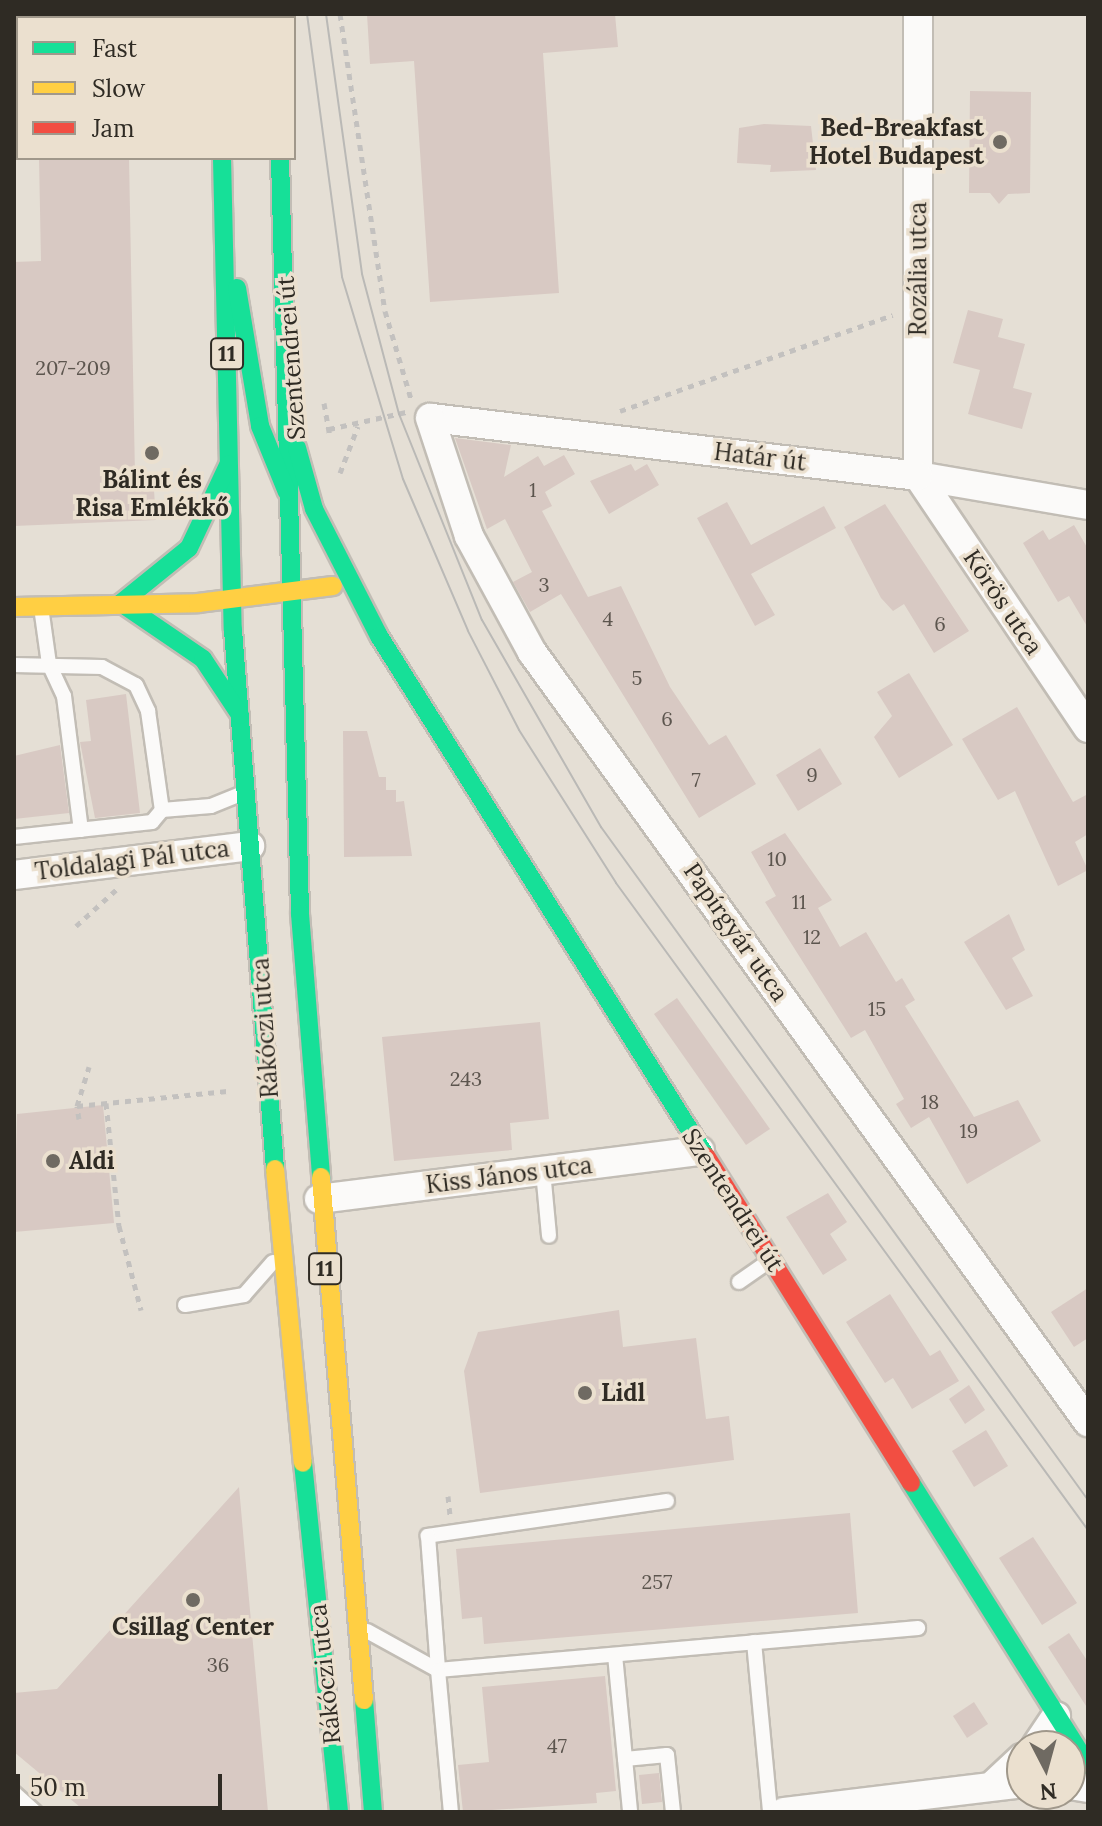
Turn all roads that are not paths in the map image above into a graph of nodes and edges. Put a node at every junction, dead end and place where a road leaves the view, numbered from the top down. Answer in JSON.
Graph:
{"nodes":[{"id":1,"x":918,"y":14,"type":"edge"},
{"id":2,"x":222,"y":160,"type":"edge"},
{"id":3,"x":280,"y":160,"type":"edge"},
{"id":4,"x":226,"y":243,"type":"junction"},
{"id":5,"x":430,"y":418,"type":"joint"},
{"id":6,"x":291,"y":428,"type":"junction"},
{"id":7,"x":228,"y":465,"type":"junction"},
{"id":8,"x":918,"y":476,"type":"junction"},
{"id":9,"x":1088,"y":505,"type":"edge"},
{"id":10,"x":293,"y":507,"type":"junction"},
{"id":11,"x":333,"y":586,"type":"junction"},
{"id":12,"x":297,"y":589,"type":"junction"},
{"id":13,"x":231,"y":600,"type":"junction"},
{"id":14,"x":121,"y":603,"type":"junction"},
{"id":15,"x":14,"y":607,"type":"edge"},
{"id":16,"x":41,"y":607,"type":"junction"},
{"id":17,"x":379,"y":636,"type":"junction"},
{"id":18,"x":49,"y":664,"type":"junction"},
{"id":19,"x":14,"y":665,"type":"edge"},
{"id":20,"x":240,"y":715,"type":"junction"},
{"id":21,"x":1088,"y":728,"type":"edge"},
{"id":22,"x":246,"y":791,"type":"junction"},
{"id":23,"x":162,"y":810,"type":"junction"},
{"id":24,"x":81,"y":830,"type":"junction"},
{"id":25,"x":14,"y":837,"type":"edge"},
{"id":26,"x":250,"y":846,"type":"junction"},
{"id":27,"x":14,"y":875,"type":"edge"},
{"id":28,"x":700,"y":1151,"type":"junction"},
{"id":29,"x":543,"y":1171,"type":"junction"},
{"id":30,"x":319,"y":1199,"type":"junction"},
{"id":31,"x":549,"y":1236,"type":"dead end"},
{"id":32,"x":281,"y":1244,"type":"junction"},
{"id":33,"x":772,"y":1260,"type":"junction"},
{"id":34,"x":739,"y":1282,"type":"dead end"},
{"id":35,"x":185,"y":1305,"type":"dead end"},
{"id":36,"x":1088,"y":1422,"type":"edge"},
{"id":37,"x":667,"y":1501,"type":"dead end"},
{"id":38,"x":355,"y":1623,"type":"junction"},
{"id":39,"x":918,"y":1628,"type":"dead end"},
{"id":40,"x":754,"y":1642,"type":"junction"},
{"id":41,"x":615,"y":1655,"type":"junction"},
{"id":42,"x":438,"y":1670,"type":"junction"},
{"id":43,"x":1056,"y":1716,"type":"junction"},
{"id":44,"x":1047,"y":1730,"type":"edge"},
{"id":45,"x":625,"y":1759,"type":"junction"},
{"id":46,"x":1088,"y":1765,"type":"edge"},
{"id":47,"x":1006,"y":1783,"type":"edge"},
{"id":48,"x":14,"y":1793,"type":"edge"},
{"id":49,"x":35,"y":1812,"type":"edge"},
{"id":50,"x":339,"y":1812,"type":"edge"},
{"id":51,"x":373,"y":1812,"type":"edge"},
{"id":52,"x":451,"y":1812,"type":"edge"},
{"id":53,"x":630,"y":1812,"type":"edge"},
{"id":54,"x":673,"y":1812,"type":"edge"},
{"id":55,"x":770,"y":1812,"type":"edge"},
{"id":56,"x":784,"y":1812,"type":"edge"}],
"edges":[{"from":1,"to":8,"type":"street","name":"Rozália utca"},
{"from":2,"to":4,"type":"main road","name":"Szentendrei út","number":"11"},
{"from":3,"to":6,"type":"main road","name":"Szentendrei út","number":"11"},
{"from":4,"to":7,"type":"main road","name":"Rákóczi utca","number":"11"},
{"from":4,"to":10,"type":"main road","name":"Szentendrei út"},
{"from":5,"to":8,"type":"street","name":"Határ út"},
{"from":5,"to":36,"type":"street","name":"Papírgyár utca"},
{"from":6,"to":10,"type":"main road","name":"Rákóczi utca","number":"11"},
{"from":6,"to":17,"type":"main road","name":"Szentendrei út"},
{"from":7,"to":13,"type":"main road","name":"Rákóczi utca","number":"11"},
{"from":7,"to":14,"type":"main road"},
{"from":8,"to":9,"type":"street","name":"Határ út"},
{"from":8,"to":21,"type":"street","name":"Körös utca"},
{"from":10,"to":11,"type":"main road","name":"Szentendrei út"},
{"from":10,"to":12,"type":"main road","name":"Rákóczi utca","number":"11"},
{"from":11,"to":12,"type":"main road"},
{"from":11,"to":17,"type":"main road","name":"Szentendrei út"},
{"from":12,"to":13,"type":"main road"},
{"from":12,"to":30,"type":"main road","name":"Rákóczi utca","number":"11"},
{"from":13,"to":14,"type":"main road"},
{"from":13,"to":20,"type":"main road","name":"Rákóczi utca","number":"11"},
{"from":14,"to":16,"type":"main road"},
{"from":14,"to":20,"type":"main road"},
{"from":15,"to":16,"type":"main road"},
{"from":16,"to":18,"type":"lane"},
{"from":17,"to":28,"type":"main road","name":"Szentendrei út"},
{"from":18,"to":19,"type":"lane"},
{"from":18,"to":23,"type":"lane"},
{"from":18,"to":24,"type":"lane"},
{"from":20,"to":22,"type":"main road","name":"Rákóczi utca","number":"11"},
{"from":22,"to":23,"type":"lane"},
{"from":22,"to":26,"type":"main road","name":"Rákóczi utca","number":"11"},
{"from":23,"to":24,"type":"lane"},
{"from":24,"to":25,"type":"lane"},
{"from":26,"to":27,"type":"street","name":"Toldalagi Pál utca"},
{"from":26,"to":32,"type":"main road","name":"Rákóczi utca","number":"11"},
{"from":28,"to":29,"type":"street","name":"Kiss János utca"},
{"from":28,"to":33,"type":"main road","name":"Szentendrei út"},
{"from":29,"to":30,"type":"street","name":"Kiss János utca"},
{"from":29,"to":31,"type":"lane"},
{"from":30,"to":38,"type":"main road","name":"Rákóczi utca","number":"11"},
{"from":32,"to":35,"type":"lane"},
{"from":32,"to":50,"type":"main road","name":"Rákóczi utca","number":"11"},
{"from":33,"to":34,"type":"lane"},
{"from":33,"to":43,"type":"main road","name":"Szentendrei út"},
{"from":37,"to":42,"type":"lane"},
{"from":38,"to":42,"type":"lane"},
{"from":38,"to":51,"type":"main road","name":"Rákóczi utca","number":"11"},
{"from":39,"to":40,"type":"lane"},
{"from":40,"to":41,"type":"lane"},
{"from":40,"to":55,"type":"lane"},
{"from":41,"to":42,"type":"lane"},
{"from":41,"to":45,"type":"lane"},
{"from":42,"to":52,"type":"lane"},
{"from":43,"to":44,"type":"street"},
{"from":43,"to":46,"type":"main road","name":"Szentendrei út"},
{"from":45,"to":53,"type":"lane"},
{"from":45,"to":54,"type":"lane"},
{"from":47,"to":56,"type":"street"},
{"from":48,"to":49,"type":"lane"}]}
